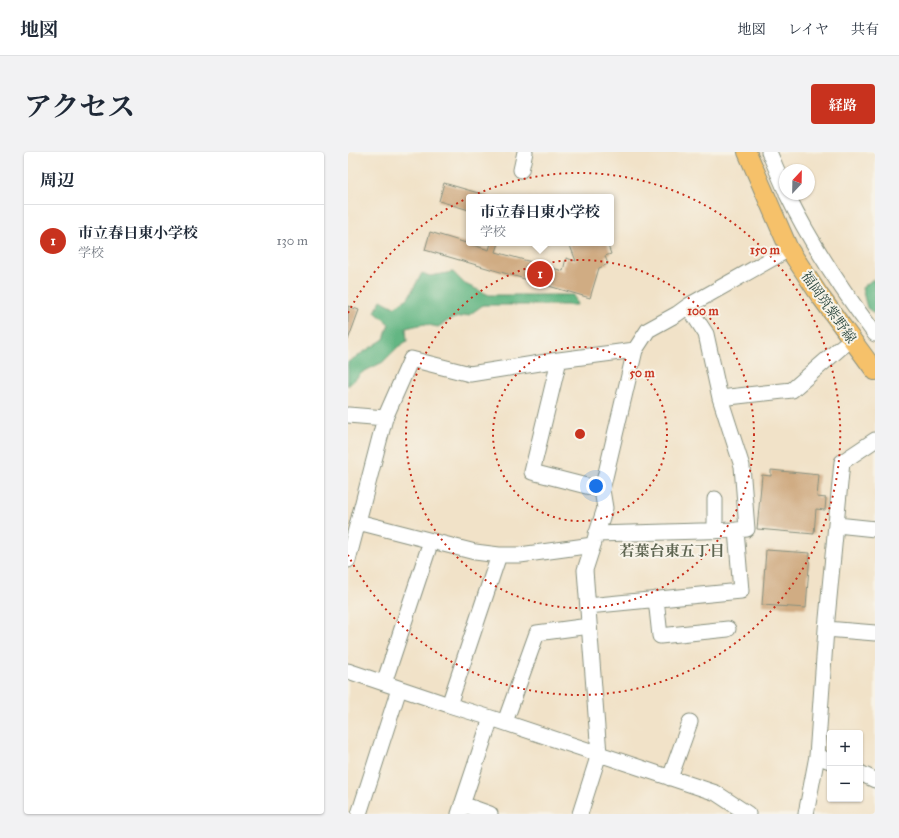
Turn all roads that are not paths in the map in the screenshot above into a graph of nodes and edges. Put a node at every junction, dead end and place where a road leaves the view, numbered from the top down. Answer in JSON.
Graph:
{"nodes":[{"id":1,"x":526,"y":152,"type":"edge"},
{"id":2,"x":747,"y":152,"type":"edge"},
{"id":3,"x":769,"y":152,"type":"edge"},
{"id":4,"x":521,"y":170,"type":"dead end"},
{"id":5,"x":779,"y":175,"type":"edge"},
{"id":6,"x":790,"y":200,"type":"edge"},
{"id":7,"x":789,"y":249,"type":"junction"},
{"id":8,"x":688,"y":306,"type":"junction"},
{"id":9,"x":875,"y":334,"type":"edge"},
{"id":10,"x":852,"y":339,"type":"junction"},
{"id":11,"x":635,"y":350,"type":"junction"},
{"id":12,"x":559,"y":360,"type":"junction"},
{"id":13,"x":875,"y":372,"type":"edge"},
{"id":14,"x":720,"y":398,"type":"junction"},
{"id":15,"x":348,"y":414,"type":"edge"},
{"id":16,"x":385,"y":418,"type":"junction"},
{"id":17,"x":875,"y":440,"type":"edge"},
{"id":18,"x":602,"y":490,"type":"junction"},
{"id":19,"x":715,"y":499,"type":"dead end"},
{"id":20,"x":358,"y":522,"type":"junction"},
{"id":21,"x":837,"y":525,"type":"junction"},
{"id":22,"x":875,"y":529,"type":"edge"},
{"id":23,"x":736,"y":530,"type":"junction"},
{"id":24,"x":715,"y":531,"type":"junction"},
{"id":25,"x":595,"y":540,"type":"junction"},
{"id":26,"x":431,"y":541,"type":"junction"},
{"id":27,"x":500,"y":555,"type":"junction"},
{"id":28,"x":348,"y":560,"type":"edge"},
{"id":29,"x":656,"y":599,"type":"junction"},
{"id":30,"x":588,"y":606,"type":"junction"},
{"id":31,"x":589,"y":626,"type":"junction"},
{"id":32,"x":728,"y":629,"type":"dead end"},
{"id":33,"x":826,"y":629,"type":"junction"},
{"id":34,"x":875,"y":633,"type":"edge"},
{"id":35,"x":348,"y":671,"type":"edge"},
{"id":36,"x":384,"y":682,"type":"junction"},
{"id":37,"x":399,"y":688,"type":"junction"},
{"id":38,"x":449,"y":705,"type":"junction"},
{"id":39,"x":498,"y":720,"type":"junction"},
{"id":40,"x":690,"y":722,"type":"dead end"},
{"id":41,"x":599,"y":754,"type":"junction"},
{"id":42,"x":823,"y":758,"type":"edge"},
{"id":43,"x":863,"y":774,"type":"edge"},
{"id":44,"x":670,"y":778,"type":"junction"},
{"id":45,"x":875,"y":780,"type":"edge"},
{"id":46,"x":461,"y":809,"type":"edge"},
{"id":47,"x":809,"y":812,"type":"edge"},
{"id":48,"x":359,"y":814,"type":"edge"},
{"id":49,"x":490,"y":814,"type":"edge"},
{"id":50,"x":580,"y":814,"type":"edge"},
{"id":51,"x":748,"y":814,"type":"edge"}],
"edges":[{"from":1,"to":4,"type":"street"},
{"from":2,"to":7,"type":"main road","name":"福岡筑紫野線"},
{"from":3,"to":5,"type":"street"},
{"from":6,"to":9,"type":"street"},
{"from":7,"to":8,"type":"street"},
{"from":7,"to":10,"type":"main road","name":"福岡筑紫野線"},
{"from":8,"to":11,"type":"street"},
{"from":8,"to":14,"type":"street"},
{"from":10,"to":13,"type":"main road","name":"福岡筑紫野線"},
{"from":10,"to":14,"type":"street"},
{"from":11,"to":12,"type":"street"},
{"from":11,"to":18,"type":"street"},
{"from":12,"to":16,"type":"street"},
{"from":12,"to":18,"type":"street"},
{"from":14,"to":23,"type":"street"},
{"from":15,"to":16,"type":"street"},
{"from":16,"to":20,"type":"street"},
{"from":17,"to":21,"type":"street"},
{"from":18,"to":25,"type":"street"},
{"from":19,"to":24,"type":"street"},
{"from":20,"to":26,"type":"street"},
{"from":20,"to":28,"type":"street"},
{"from":21,"to":22,"type":"street"},
{"from":21,"to":33,"type":"street"},
{"from":23,"to":24,"type":"street"},
{"from":23,"to":29,"type":"street"},
{"from":24,"to":25,"type":"street"},
{"from":25,"to":27,"type":"street"},
{"from":25,"to":30,"type":"street"},
{"from":26,"to":27,"type":"street"},
{"from":26,"to":36,"type":"street"},
{"from":27,"to":38,"type":"street"},
{"from":29,"to":30,"type":"street"},
{"from":29,"to":32,"type":"street"},
{"from":30,"to":31,"type":"street"},
{"from":31,"to":39,"type":"street"},
{"from":31,"to":41,"type":"street"},
{"from":33,"to":34,"type":"street"},
{"from":33,"to":42,"type":"street"},
{"from":35,"to":36,"type":"street"},
{"from":36,"to":37,"type":"street"},
{"from":37,"to":38,"type":"street"},
{"from":37,"to":48,"type":"street"},
{"from":38,"to":39,"type":"street"},
{"from":39,"to":41,"type":"street"},
{"from":39,"to":46,"type":"street"},
{"from":40,"to":44,"type":"street"},
{"from":41,"to":44,"type":"street"},
{"from":41,"to":50,"type":"street"},
{"from":42,"to":47,"type":"street"},
{"from":43,"to":45,"type":"street"},
{"from":44,"to":51,"type":"street"},
{"from":46,"to":49,"type":"street"}]}
